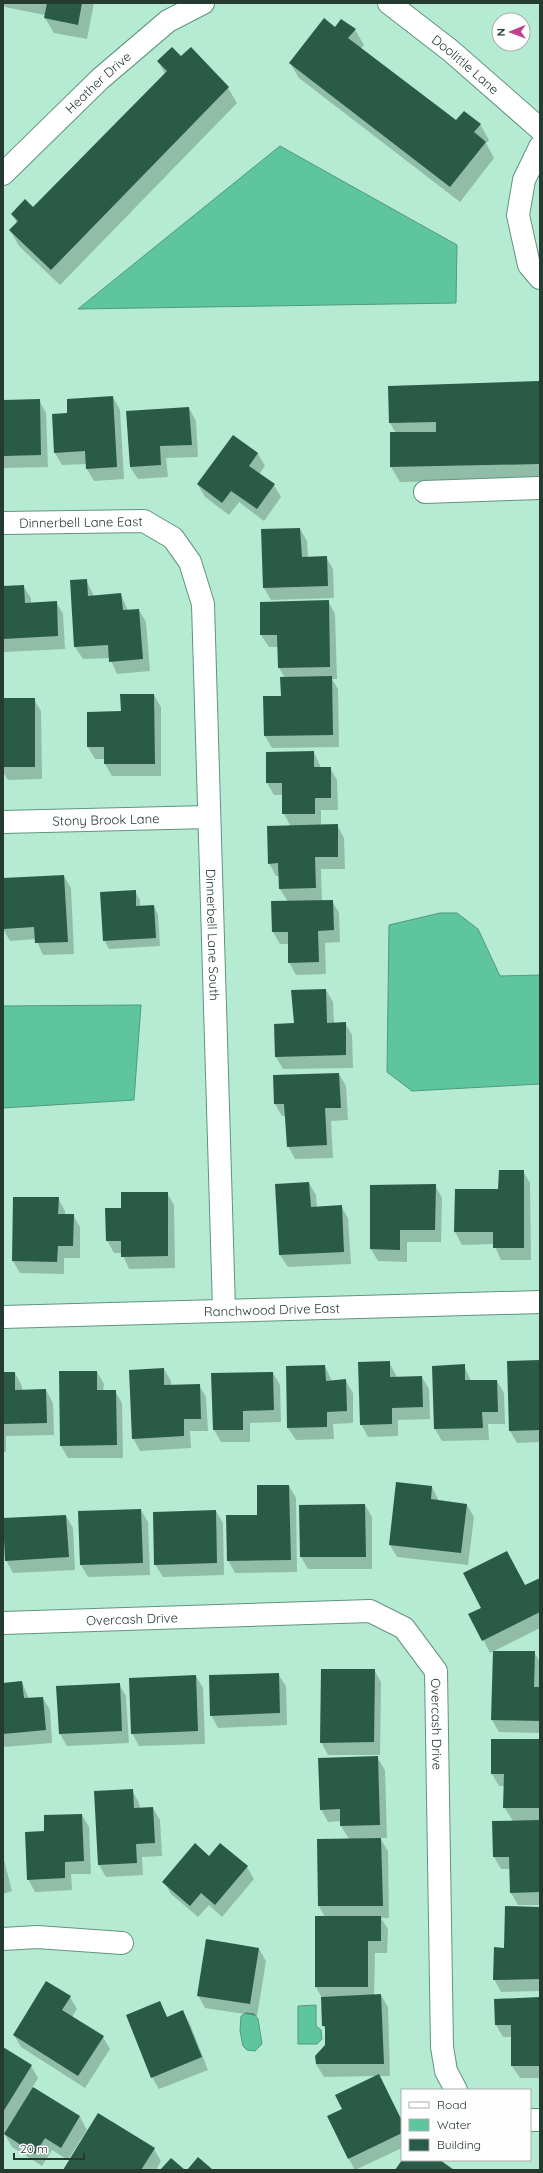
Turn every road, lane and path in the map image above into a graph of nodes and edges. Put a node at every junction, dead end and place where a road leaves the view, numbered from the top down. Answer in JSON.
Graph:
{"nodes":[{"id":1,"x":203,"y":3,"type":"edge"},
{"id":2,"x":389,"y":3,"type":"edge"},
{"id":3,"x":540,"y":129,"type":"edge"},
{"id":4,"x":540,"y":147,"type":"edge"},
{"id":5,"x":3,"y":174,"type":"edge"},
{"id":6,"x":540,"y":278,"type":"edge"},
{"id":7,"x":540,"y":488,"type":"edge"},
{"id":8,"x":425,"y":492,"type":"dead end"},
{"id":9,"x":3,"y":523,"type":"edge"},
{"id":10,"x":190,"y":562,"type":"joint"},
{"id":11,"x":209,"y":816,"type":"junction"},
{"id":12,"x":3,"y":822,"type":"edge"},
{"id":13,"x":540,"y":1302,"type":"edge"},
{"id":14,"x":224,"y":1309,"type":"junction"},
{"id":15,"x":3,"y":1317,"type":"edge"},
{"id":16,"x":3,"y":1623,"type":"edge"},
{"id":17,"x":3,"y":1939,"type":"edge"},
{"id":18,"x":122,"y":1943,"type":"dead end"},
{"id":19,"x":455,"y":2089,"type":"edge"}],
"edges":[{"from":1,"to":5,"type":"street","name":"Heather Drive"},
{"from":2,"to":3,"type":"street","name":"Doolittle Lane"},
{"from":4,"to":6,"type":"street"},
{"from":7,"to":8,"type":"street"},
{"from":9,"to":10,"type":"street","name":"Dinnerbell Lane East"},
{"from":10,"to":11,"type":"street","name":"Dinnerbell Lane South"},
{"from":11,"to":12,"type":"street","name":"Stony Brook Lane"},
{"from":11,"to":14,"type":"street","name":"Dinnerbell Lane South"},
{"from":13,"to":14,"type":"street","name":"Ranchwood Drive East"},
{"from":14,"to":15,"type":"street","name":"Ranchwood Drive East"},
{"from":16,"to":19,"type":"street","name":"Overcash Drive"},
{"from":17,"to":18,"type":"street"}]}
